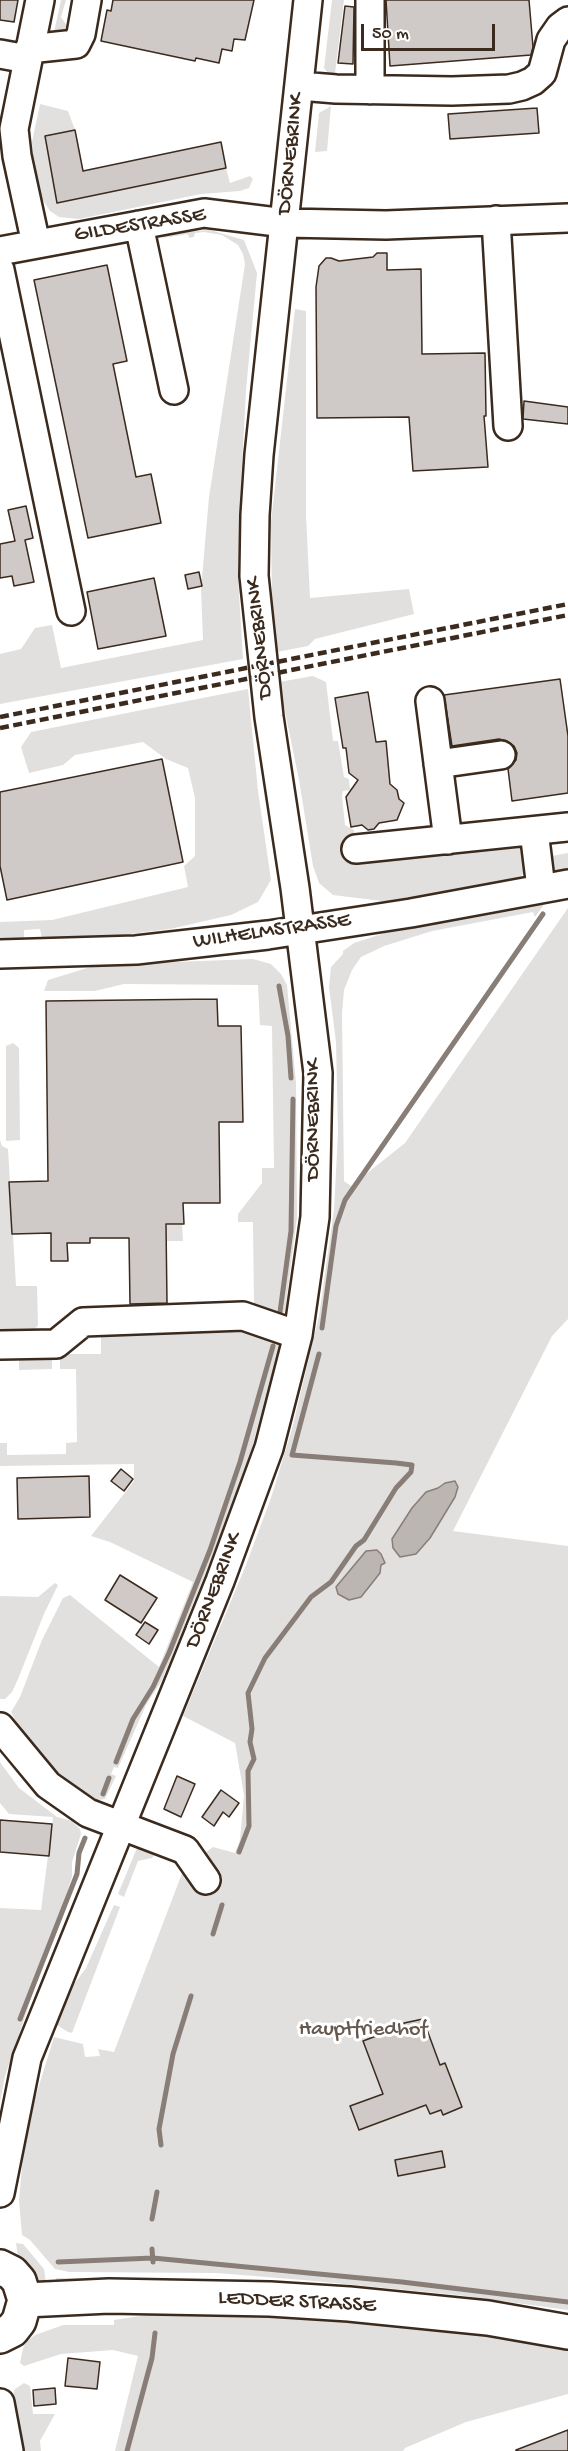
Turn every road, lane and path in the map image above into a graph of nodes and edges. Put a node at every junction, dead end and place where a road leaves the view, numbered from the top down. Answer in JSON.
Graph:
{"nodes":[{"id":1,"x":40,"y":0,"type":"edge"},
{"id":2,"x":87,"y":0,"type":"edge"},
{"id":3,"x":308,"y":0,"type":"edge"},
{"id":4,"x":370,"y":0,"type":"edge"},
{"id":5,"x":568,"y":21,"type":"edge"},
{"id":6,"x":0,"y":54,"type":"edge"},
{"id":7,"x":28,"y":54,"type":"junction"},
{"id":8,"x":300,"y":86,"type":"junction"},
{"id":9,"x":370,"y":90,"type":"junction"},
{"id":10,"x":568,"y":218,"type":"edge"},
{"id":11,"x":496,"y":220,"type":"junction"},
{"id":12,"x":285,"y":223,"type":"junction"},
{"id":13,"x":139,"y":225,"type":"junction"},
{"id":14,"x":36,"y":244,"type":"junction"},
{"id":15,"x":0,"y":251,"type":"edge"},
{"id":16,"x":0,"y":270,"type":"edge"},
{"id":17,"x":174,"y":390,"type":"dead end"},
{"id":18,"x":508,"y":426,"type":"dead end"},
{"id":19,"x":71,"y":611,"type":"dead end"},
{"id":20,"x":430,"y":701,"type":"dead end"},
{"id":21,"x":501,"y":755,"type":"dead end"},
{"id":22,"x":438,"y":764,"type":"junction"},
{"id":23,"x":568,"y":827,"type":"edge"},
{"id":24,"x":534,"y":831,"type":"junction"},
{"id":25,"x":448,"y":840,"type":"junction"},
{"id":26,"x":356,"y":849,"type":"dead end"},
{"id":27,"x":568,"y":884,"type":"edge"},
{"id":28,"x":541,"y":888,"type":"junction"},
{"id":29,"x":300,"y":930,"type":"junction"},
{"id":30,"x":0,"y":954,"type":"edge"},
{"id":31,"x":298,"y":1335,"type":"junction"},
{"id":32,"x":0,"y":1345,"type":"edge"},
{"id":33,"x":0,"y":1727,"type":"edge"},
{"id":34,"x":120,"y":1826,"type":"junction"},
{"id":35,"x":206,"y":1880,"type":"dead end"},
{"id":36,"x":0,"y":2193,"type":"edge"},
{"id":37,"x":0,"y":2267,"type":"edge"},
{"id":38,"x":25,"y":2300,"type":"junction"},
{"id":39,"x":568,"y":2332,"type":"edge"},
{"id":40,"x":0,"y":2336,"type":"edge"},
{"id":41,"x":0,"y":2403,"type":"edge"},
{"id":42,"x":9,"y":2451,"type":"edge"}],
"edges":[{"from":1,"to":7,"type":"street"},
{"from":2,"to":7,"type":"street"},
{"from":3,"to":8,"type":"street","name":"DÖRNEBRINK"},
{"from":4,"to":9,"type":"street"},
{"from":5,"to":9,"type":"street"},
{"from":6,"to":7,"type":"street"},
{"from":7,"to":14,"type":"street"},
{"from":8,"to":9,"type":"street"},
{"from":8,"to":12,"type":"street","name":"DÖRNEBRINK"},
{"from":10,"to":11,"type":"street","name":"GILDESTRASSE"},
{"from":11,"to":12,"type":"street","name":"GILDESTRASSE"},
{"from":11,"to":18,"type":"street"},
{"from":12,"to":13,"type":"street","name":"GILDESTRASSE"},
{"from":12,"to":29,"type":"street","name":"DÖRNEBRINK"},
{"from":13,"to":14,"type":"street","name":"GILDESTRASSE"},
{"from":13,"to":17,"type":"street"},
{"from":14,"to":15,"type":"street","name":"GILDESTRASSE"},
{"from":16,"to":19,"type":"street"},
{"from":20,"to":22,"type":"street"},
{"from":21,"to":22,"type":"street"},
{"from":22,"to":25,"type":"street"},
{"from":23,"to":24,"type":"street"},
{"from":24,"to":25,"type":"street"},
{"from":24,"to":28,"type":"street"},
{"from":25,"to":26,"type":"street"},
{"from":27,"to":28,"type":"street","name":"WILHELMSTRASSE"},
{"from":28,"to":29,"type":"street","name":"WILHELMSTRASSE"},
{"from":29,"to":30,"type":"street","name":"WILHELMSTRASSE"},
{"from":29,"to":31,"type":"street","name":"DÖRNEBRINK"},
{"from":31,"to":32,"type":"street"},
{"from":31,"to":34,"type":"street","name":"DÖRNEBRINK"},
{"from":33,"to":34,"type":"street"},
{"from":34,"to":35,"type":"street"},
{"from":34,"to":36,"type":"street","name":"DÖRNEBRINK"},
{"from":37,"to":38,"type":"main road"},
{"from":38,"to":39,"type":"main road","name":"LEDDER STRASSE"},
{"from":38,"to":40,"type":"main road"},
{"from":41,"to":42,"type":"street"}]}
